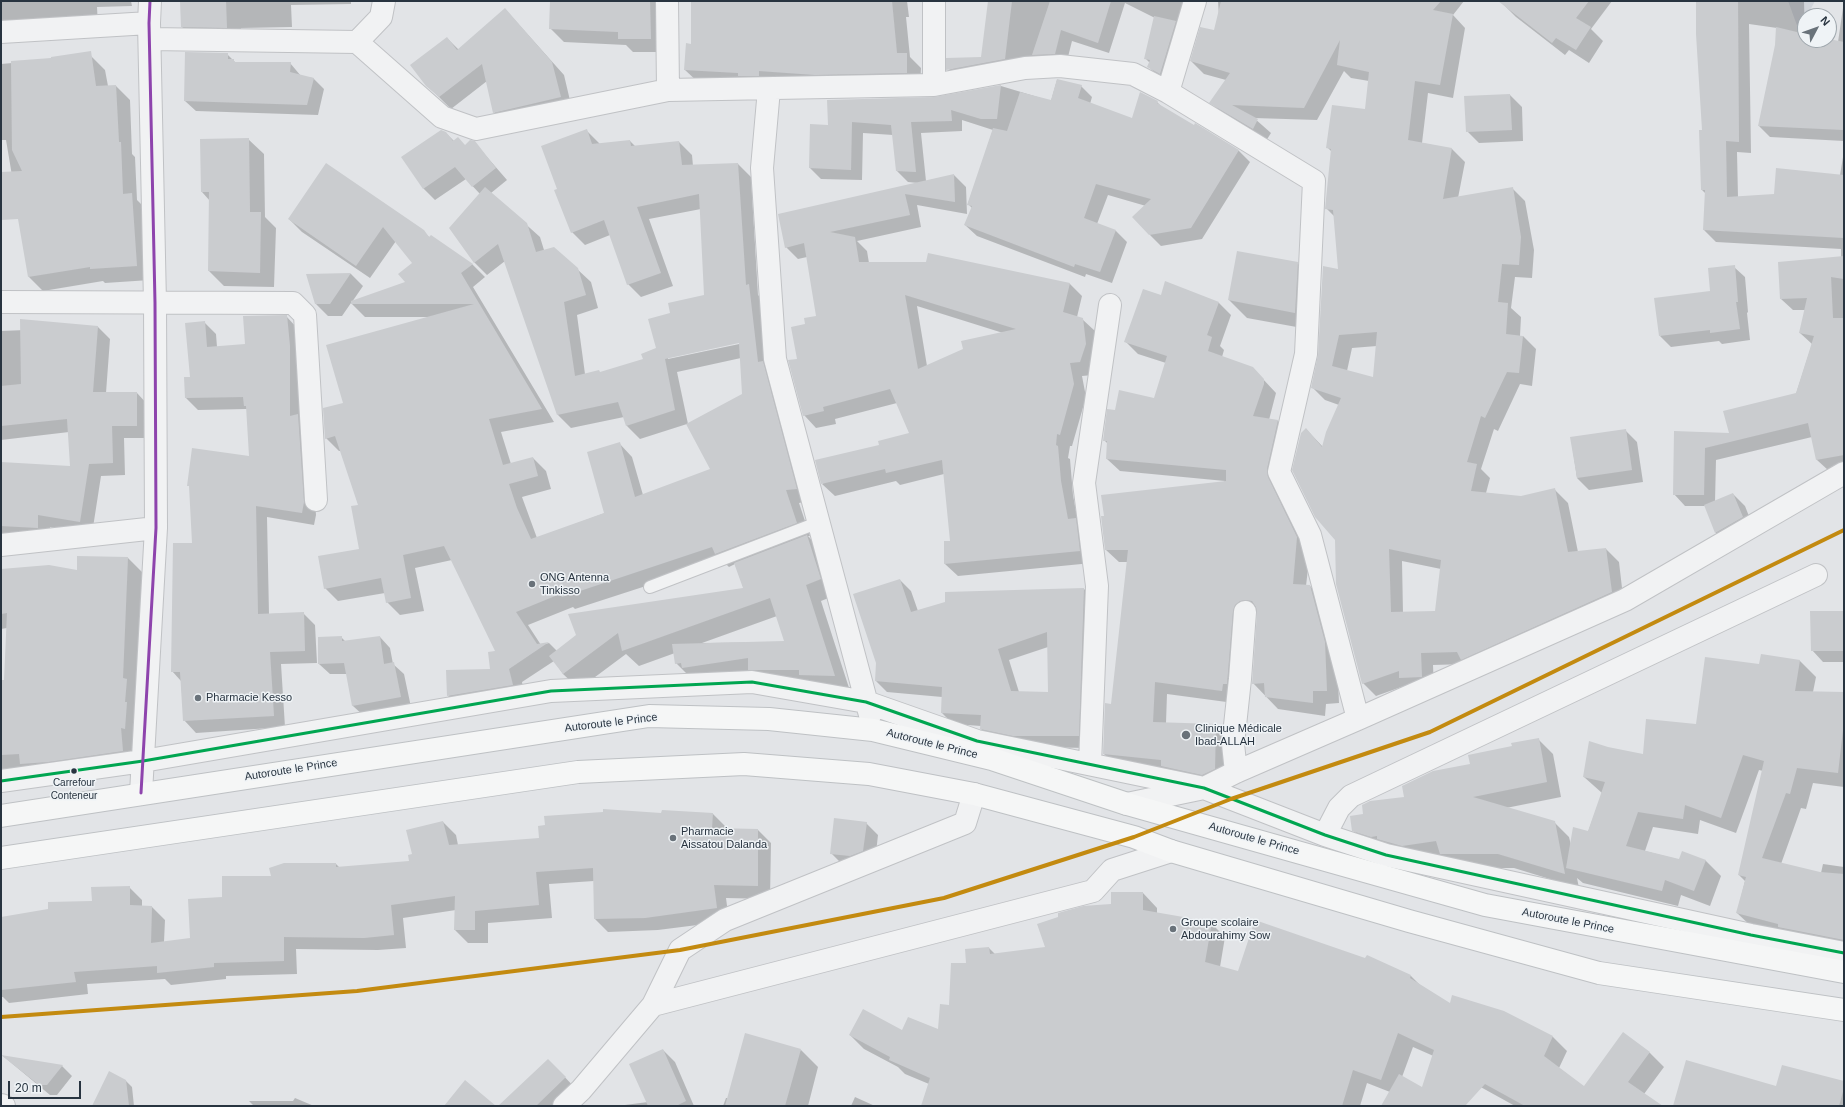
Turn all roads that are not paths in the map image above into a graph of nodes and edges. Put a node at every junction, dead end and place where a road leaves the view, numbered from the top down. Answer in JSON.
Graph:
{"nodes":[{"id":1,"x":150,"y":1,"type":"edge"},
{"id":2,"x":384,"y":1,"type":"edge"},
{"id":3,"x":667,"y":1,"type":"edge"},
{"id":4,"x":934,"y":1,"type":"edge"},
{"id":5,"x":1195,"y":1,"type":"edge"},
{"id":6,"x":150,"y":31,"type":"junction"},
{"id":7,"x":1,"y":32,"type":"edge"},
{"id":8,"x":358,"y":42,"type":"junction"},
{"id":9,"x":934,"y":85,"type":"junction"},
{"id":10,"x":769,"y":89,"type":"junction"},
{"id":11,"x":668,"y":90,"type":"junction"},
{"id":12,"x":1168,"y":92,"type":"junction"},
{"id":13,"x":1,"y":302,"type":"edge"},
{"id":14,"x":155,"y":303,"type":"junction"},
{"id":15,"x":1110,"y":305,"type":"dead end"},
{"id":16,"x":1844,"y":473,"type":"edge"},
{"id":17,"x":316,"y":500,"type":"dead end"},
{"id":18,"x":817,"y":523,"type":"junction"},
{"id":19,"x":156,"y":528,"type":"junction"},
{"id":20,"x":1,"y":544,"type":"edge"},
{"id":21,"x":1816,"y":575,"type":"dead end"},
{"id":22,"x":650,"y":587,"type":"dead end"},
{"id":23,"x":1245,"y":612,"type":"dead end"},
{"id":24,"x":866,"y":702,"type":"junction"},
{"id":25,"x":1358,"y":720,"type":"junction"},
{"id":26,"x":873,"y":730,"type":"junction"},
{"id":27,"x":143,"y":761,"type":"junction"},
{"id":28,"x":1090,"y":764,"type":"junction"},
{"id":29,"x":1236,"y":772,"type":"junction"},
{"id":30,"x":1,"y":781,"type":"edge"},
{"id":31,"x":1204,"y":788,"type":"junction"},
{"id":32,"x":141,"y":793,"type":"junction"},
{"id":33,"x":974,"y":794,"type":"junction"},
{"id":34,"x":1127,"y":804,"type":"junction"},
{"id":35,"x":1,"y":816,"type":"edge"},
{"id":36,"x":1325,"y":835,"type":"junction"},
{"id":37,"x":1171,"y":850,"type":"junction"},
{"id":38,"x":1,"y":858,"type":"edge"},
{"id":39,"x":1844,"y":953,"type":"edge"},
{"id":40,"x":1844,"y":972,"type":"edge"},
{"id":41,"x":654,"y":1005,"type":"junction"},
{"id":42,"x":1844,"y":1010,"type":"edge"},
{"id":43,"x":564,"y":1106,"type":"edge"}],
"edges":[{"from":1,"to":6,"type":"street"},
{"from":2,"to":8,"type":"street"},
{"from":3,"to":11,"type":"street"},
{"from":4,"to":9,"type":"street"},
{"from":5,"to":12,"type":"street"},
{"from":6,"to":7,"type":"street"},
{"from":6,"to":8,"type":"street"},
{"from":6,"to":14,"type":"street"},
{"from":8,"to":11,"type":"street"},
{"from":9,"to":10,"type":"street"},
{"from":9,"to":12,"type":"street"},
{"from":10,"to":11,"type":"street"},
{"from":10,"to":18,"type":"street"},
{"from":12,"to":25,"type":"street"},
{"from":13,"to":14,"type":"street"},
{"from":14,"to":17,"type":"street"},
{"from":14,"to":19,"type":"street"},
{"from":15,"to":28,"type":"street"},
{"from":16,"to":25,"type":"street"},
{"from":18,"to":22,"type":"lane"},
{"from":18,"to":24,"type":"street"},
{"from":19,"to":20,"type":"street"},
{"from":19,"to":27,"type":"street"},
{"from":21,"to":36,"type":"street"},
{"from":23,"to":29,"type":"street"},
{"from":24,"to":26,"type":"street"},
{"from":24,"to":27,"type":"street"},
{"from":24,"to":28,"type":"street"},
{"from":25,"to":29,"type":"street"},
{"from":26,"to":32,"type":"main road","name":"Autoroute le Prince"},
{"from":26,"to":34,"type":"main road","name":"Autoroute le Prince"},
{"from":27,"to":30,"type":"street"},
{"from":27,"to":32,"type":"street"},
{"from":28,"to":31,"type":"street"},
{"from":29,"to":31,"type":"street"},
{"from":31,"to":34,"type":"street"},
{"from":31,"to":36,"type":"street"},
{"from":32,"to":35,"type":"main road","name":"Autoroute le Prince"},
{"from":33,"to":37,"type":"main road"},
{"from":33,"to":38,"type":"main road"},
{"from":33,"to":41,"type":"street"},
{"from":34,"to":40,"type":"main road","name":"Autoroute le Prince"},
{"from":36,"to":39,"type":"street"},
{"from":37,"to":41,"type":"street"},
{"from":37,"to":42,"type":"main road"},
{"from":41,"to":43,"type":"street"}]}
